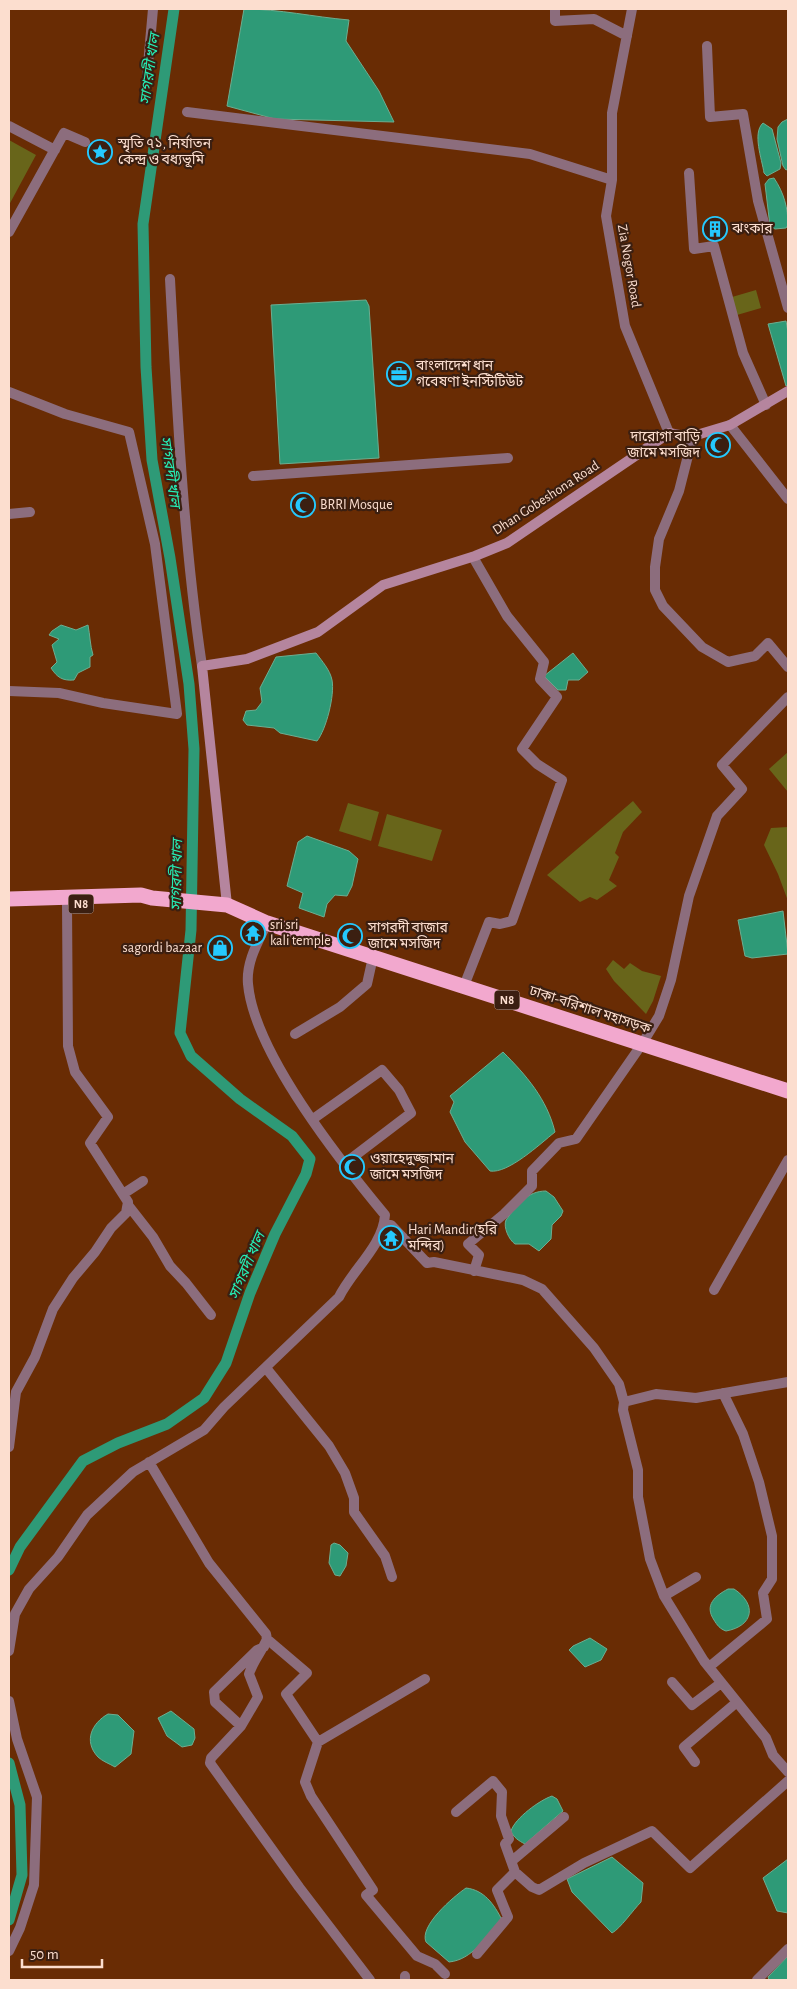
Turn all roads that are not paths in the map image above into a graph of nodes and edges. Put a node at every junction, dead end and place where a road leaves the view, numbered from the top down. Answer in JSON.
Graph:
{"nodes":[{"id":1,"x":153,"y":9,"type":"edge"},
{"id":2,"x":555,"y":9,"type":"edge"},
{"id":3,"x":632,"y":9,"type":"edge"},
{"id":4,"x":627,"y":36,"type":"junction"},
{"id":5,"x":707,"y":46,"type":"dead end"},
{"id":6,"x":146,"y":88,"type":"dead end"},
{"id":7,"x":186,"y":112,"type":"dead end"},
{"id":8,"x":9,"y":126,"type":"edge"},
{"id":9,"x":85,"y":142,"type":"dead end"},
{"id":10,"x":55,"y":150,"type":"junction"},
{"id":11,"x":689,"y":173,"type":"dead end"},
{"id":12,"x":612,"y":180,"type":"junction"},
{"id":13,"x":9,"y":232,"type":"edge"},
{"id":14,"x":170,"y":279,"type":"dead end"},
{"id":15,"x":788,"y":308,"type":"edge"},
{"id":16,"x":788,"y":391,"type":"edge"},
{"id":17,"x":9,"y":392,"type":"edge"},
{"id":18,"x":766,"y":405,"type":"junction"},
{"id":19,"x":730,"y":425,"type":"junction"},
{"id":20,"x":669,"y":433,"type":"junction"},
{"id":21,"x":693,"y":436,"type":"junction"},
{"id":22,"x":508,"y":458,"type":"dead end"},
{"id":23,"x":253,"y":476,"type":"dead end"},
{"id":24,"x":788,"y":499,"type":"edge"},
{"id":25,"x":30,"y":512,"type":"dead end"},
{"id":26,"x":9,"y":514,"type":"edge"},
{"id":27,"x":473,"y":557,"type":"junction"},
{"id":28,"x":202,"y":666,"type":"junction"},
{"id":29,"x":788,"y":668,"type":"edge"},
{"id":30,"x":9,"y":691,"type":"edge"},
{"id":31,"x":788,"y":697,"type":"edge"},
{"id":32,"x":152,"y":898,"type":"junction"},
{"id":33,"x":9,"y":899,"type":"edge"},
{"id":34,"x":67,"y":904,"type":"junction"},
{"id":35,"x":227,"y":905,"type":"junction"},
{"id":36,"x":9,"y":906,"type":"edge"},
{"id":37,"x":267,"y":923,"type":"junction"},
{"id":38,"x":373,"y":957,"type":"junction"},
{"id":39,"x":464,"y":986,"type":"junction"},
{"id":40,"x":295,"y":1034,"type":"dead end"},
{"id":41,"x":642,"y":1044,"type":"junction"},
{"id":42,"x":788,"y":1091,"type":"edge"},
{"id":43,"x":313,"y":1119,"type":"junction"},
{"id":44,"x":788,"y":1160,"type":"edge"},
{"id":45,"x":344,"y":1164,"type":"junction"},
{"id":46,"x":143,"y":1181,"type":"dead end"},
{"id":47,"x":123,"y":1194,"type":"junction"},
{"id":48,"x":128,"y":1205,"type":"junction"},
{"id":49,"x":384,"y":1224,"type":"junction"},
{"id":50,"x":474,"y":1271,"type":"junction"},
{"id":51,"x":714,"y":1290,"type":"dead end"},
{"id":52,"x":211,"y":1315,"type":"dead end"},
{"id":53,"x":266,"y":1368,"type":"junction"},
{"id":54,"x":788,"y":1382,"type":"edge"},
{"id":55,"x":723,"y":1393,"type":"junction"},
{"id":56,"x":624,"y":1402,"type":"junction"},
{"id":57,"x":9,"y":1447,"type":"edge"},
{"id":58,"x":150,"y":1462,"type":"junction"},
{"id":59,"x":392,"y":1576,"type":"dead end"},
{"id":60,"x":696,"y":1577,"type":"dead end"},
{"id":61,"x":664,"y":1596,"type":"junction"},
{"id":62,"x":265,"y":1643,"type":"junction"},
{"id":63,"x":9,"y":1651,"type":"edge"},
{"id":64,"x":709,"y":1667,"type":"junction"},
{"id":65,"x":425,"y":1679,"type":"dead end"},
{"id":66,"x":672,"y":1682,"type":"dead end"},
{"id":67,"x":721,"y":1683,"type":"junction"},
{"id":68,"x":9,"y":1701,"type":"edge"},
{"id":69,"x":737,"y":1702,"type":"junction"},
{"id":70,"x":241,"y":1726,"type":"junction"},
{"id":71,"x":318,"y":1742,"type":"junction"},
{"id":72,"x":696,"y":1762,"type":"dead end"},
{"id":73,"x":788,"y":1772,"type":"edge"},
{"id":74,"x":788,"y":1781,"type":"edge"},
{"id":75,"x":456,"y":1812,"type":"dead end"},
{"id":76,"x":564,"y":1817,"type":"dead end"},
{"id":77,"x":513,"y":1860,"type":"junction"},
{"id":78,"x":515,"y":1872,"type":"junction"},
{"id":79,"x":788,"y":1950,"type":"edge"},
{"id":80,"x":9,"y":1951,"type":"edge"},
{"id":81,"x":477,"y":1954,"type":"dead end"},
{"id":82,"x":445,"y":1974,"type":"dead end"},
{"id":83,"x":370,"y":1980,"type":"edge"},
{"id":84,"x":756,"y":1980,"type":"edge"}],
"edges":[{"from":1,"to":6,"type":"street"},
{"from":2,"to":4,"type":"street"},
{"from":3,"to":4,"type":"street","name":"Zia Nogor Road"},
{"from":4,"to":12,"type":"street","name":"Zia Nogor Road"},
{"from":5,"to":15,"type":"street"},
{"from":7,"to":12,"type":"street"},
{"from":8,"to":10,"type":"street"},
{"from":9,"to":10,"type":"street"},
{"from":10,"to":13,"type":"street"},
{"from":11,"to":18,"type":"street"},
{"from":12,"to":20,"type":"street","name":"Zia Nogor Road"},
{"from":14,"to":28,"type":"street"},
{"from":16,"to":18,"type":"street"},
{"from":17,"to":30,"type":"street"},
{"from":18,"to":19,"type":"street"},
{"from":19,"to":21,"type":"street"},
{"from":19,"to":24,"type":"street"},
{"from":20,"to":21,"type":"street"},
{"from":20,"to":27,"type":"street","name":"Dhan Gobeshona Road"},
{"from":21,"to":29,"type":"street"},
{"from":22,"to":23,"type":"street"},
{"from":25,"to":26,"type":"street"},
{"from":27,"to":28,"type":"street","name":"Dhan Gobeshona Road"},
{"from":27,"to":39,"type":"street"},
{"from":28,"to":35,"type":"street"},
{"from":31,"to":41,"type":"street"},
{"from":32,"to":33,"type":"highway","number":"N8"},
{"from":32,"to":34,"type":"highway","number":"N8"},
{"from":32,"to":35,"type":"highway","number":"N8"},
{"from":34,"to":36,"type":"highway","number":"N8"},
{"from":34,"to":47,"type":"street"},
{"from":35,"to":37,"type":"highway","name":"ঢাকা-বরিশাল মহাসড়ক","number":"N8"},
{"from":37,"to":38,"type":"highway","name":"ঢাকা-বরিশাল মহাসড়ক","number":"N8"},
{"from":37,"to":43,"type":"street"},
{"from":38,"to":39,"type":"highway","name":"ঢাকা-বরিশাল মহাসড়ক","number":"N8"},
{"from":38,"to":40,"type":"street"},
{"from":39,"to":41,"type":"highway","name":"ঢাকা-বরিশাল মহাসড়ক","number":"N8"},
{"from":41,"to":42,"type":"highway","name":"ঢাকা-বরিশাল মহাসড়ক","number":"N8"},
{"from":41,"to":50,"type":"street"},
{"from":43,"to":45,"type":"street"},
{"from":43,"to":45,"type":"street"},
{"from":44,"to":51,"type":"street"},
{"from":45,"to":49,"type":"street"},
{"from":46,"to":47,"type":"street"},
{"from":47,"to":48,"type":"street"},
{"from":48,"to":52,"type":"street"},
{"from":48,"to":57,"type":"street"},
{"from":49,"to":50,"type":"street"},
{"from":49,"to":53,"type":"street"},
{"from":50,"to":56,"type":"street"},
{"from":53,"to":58,"type":"street"},
{"from":53,"to":59,"type":"street"},
{"from":54,"to":55,"type":"street"},
{"from":55,"to":56,"type":"street"},
{"from":55,"to":64,"type":"street"},
{"from":56,"to":61,"type":"street"},
{"from":58,"to":62,"type":"street"},
{"from":58,"to":63,"type":"street"},
{"from":60,"to":61,"type":"street"},
{"from":61,"to":64,"type":"street"},
{"from":62,"to":70,"type":"street"},
{"from":62,"to":70,"type":"street"},
{"from":62,"to":71,"type":"street"},
{"from":64,"to":67,"type":"street"},
{"from":65,"to":71,"type":"street"},
{"from":66,"to":67,"type":"street"},
{"from":67,"to":69,"type":"street"},
{"from":68,"to":80,"type":"street"},
{"from":69,"to":72,"type":"street"},
{"from":69,"to":73,"type":"street"},
{"from":70,"to":83,"type":"street"},
{"from":71,"to":82,"type":"street"},
{"from":74,"to":78,"type":"street"},
{"from":75,"to":77,"type":"street"},
{"from":76,"to":77,"type":"street"},
{"from":77,"to":78,"type":"street"},
{"from":78,"to":81,"type":"street"},
{"from":79,"to":84,"type":"street"}]}
